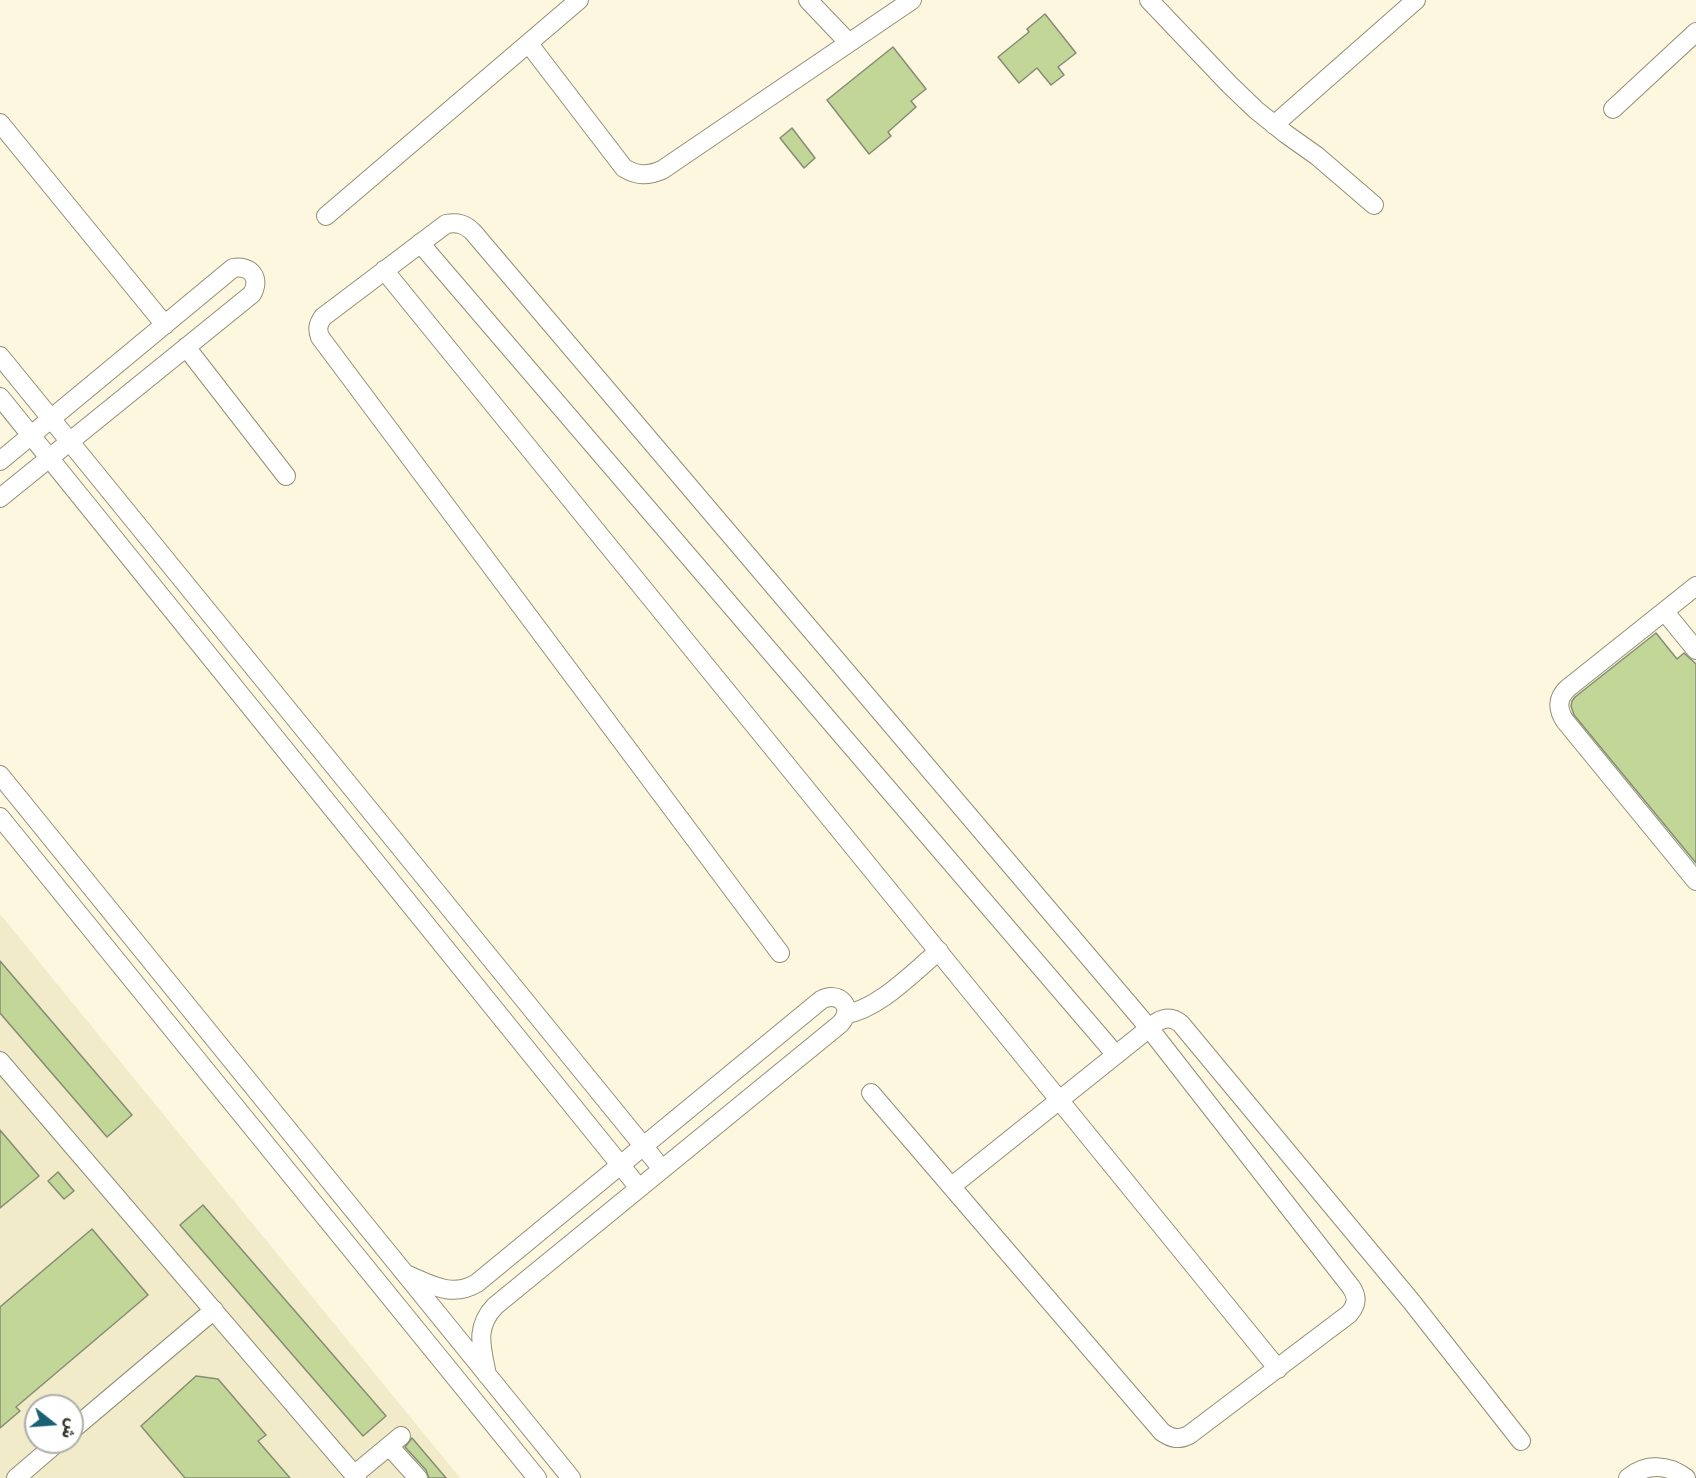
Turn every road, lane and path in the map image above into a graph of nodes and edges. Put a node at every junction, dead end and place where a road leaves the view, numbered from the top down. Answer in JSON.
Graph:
{"nodes":[{"id":1,"x":579,"y":0,"type":"edge"},
{"id":2,"x":808,"y":0,"type":"edge"},
{"id":3,"x":912,"y":0,"type":"edge"},
{"id":4,"x":1149,"y":0,"type":"edge"},
{"id":5,"x":1416,"y":0,"type":"edge"},
{"id":6,"x":1696,"y":32,"type":"edge"},
{"id":7,"x":849,"y":43,"type":"junction"},
{"id":8,"x":529,"y":44,"type":"junction"},
{"id":9,"x":1613,"y":109,"type":"dead end"},
{"id":10,"x":0,"y":123,"type":"edge"},
{"id":11,"x":1274,"y":125,"type":"junction"},
{"id":12,"x":1374,"y":205,"type":"dead end"},
{"id":13,"x":326,"y":216,"type":"dead end"},
{"id":14,"x":420,"y":243,"type":"junction"},
{"id":15,"x":384,"y":270,"type":"junction"},
{"id":16,"x":165,"y":325,"type":"junction"},
{"id":17,"x":186,"y":347,"type":"junction"},
{"id":18,"x":0,"y":356,"type":"edge"},
{"id":19,"x":0,"y":397,"type":"edge"},
{"id":20,"x":51,"y":419,"type":"junction"},
{"id":21,"x":31,"y":435,"type":"junction"},
{"id":22,"x":70,"y":442,"type":"junction"},
{"id":23,"x":50,"y":458,"type":"junction"},
{"id":24,"x":0,"y":460,"type":"edge"},
{"id":25,"x":286,"y":476,"type":"dead end"},
{"id":26,"x":0,"y":498,"type":"edge"},
{"id":27,"x":1696,"y":586,"type":"edge"},
{"id":28,"x":1665,"y":612,"type":"junction"},
{"id":29,"x":1696,"y":651,"type":"edge"},
{"id":30,"x":0,"y":775,"type":"edge"},
{"id":31,"x":0,"y":818,"type":"edge"},
{"id":32,"x":1696,"y":881,"type":"edge"},
{"id":33,"x":939,"y":951,"type":"junction"},
{"id":34,"x":780,"y":953,"type":"dead end"},
{"id":35,"x":846,"y":1014,"type":"junction"},
{"id":36,"x":1149,"y":1028,"type":"junction"},
{"id":37,"x":1116,"y":1054,"type":"junction"},
{"id":38,"x":0,"y":1061,"type":"edge"},
{"id":39,"x":871,"y":1093,"type":"dead end"},
{"id":40,"x":1059,"y":1100,"type":"junction"},
{"id":41,"x":644,"y":1147,"type":"junction"},
{"id":42,"x":620,"y":1166,"type":"junction"},
{"id":43,"x":662,"y":1169,"type":"junction"},
{"id":44,"x":952,"y":1186,"type":"junction"},
{"id":45,"x":639,"y":1188,"type":"junction"},
{"id":46,"x":408,"y":1275,"type":"junction"},
{"id":47,"x":214,"y":1310,"type":"junction"},
{"id":48,"x":464,"y":1345,"type":"junction"},
{"id":49,"x":442,"y":1361,"type":"junction"},
{"id":50,"x":1278,"y":1369,"type":"junction"},
{"id":51,"x":487,"y":1375,"type":"junction"},
{"id":52,"x":84,"y":1420,"type":"edge"},
{"id":53,"x":1521,"y":1441,"type":"dead end"},
{"id":54,"x":44,"y":1454,"type":"edge"},
{"id":55,"x":356,"y":1476,"type":"edge"},
{"id":56,"x":16,"y":1478,"type":"edge"},
{"id":57,"x":418,"y":1478,"type":"edge"},
{"id":58,"x":537,"y":1478,"type":"edge"},
{"id":59,"x":571,"y":1478,"type":"edge"},
{"id":60,"x":1628,"y":1478,"type":"edge"},
{"id":61,"x":1686,"y":1478,"type":"edge"}],
"edges":[{"from":1,"to":8,"type":"street"},
{"from":2,"to":7,"type":"street"},
{"from":3,"to":7,"type":"street"},
{"from":4,"to":11,"type":"street"},
{"from":5,"to":11,"type":"street"},
{"from":6,"to":9,"type":"street"},
{"from":7,"to":8,"type":"street"},
{"from":8,"to":13,"type":"street"},
{"from":10,"to":16,"type":"street"},
{"from":11,"to":12,"type":"street"},
{"from":14,"to":15,"type":"street"},
{"from":14,"to":36,"type":"street"},
{"from":14,"to":37,"type":"street"},
{"from":15,"to":33,"type":"street"},
{"from":15,"to":34,"type":"street"},
{"from":16,"to":17,"type":"street"},
{"from":16,"to":20,"type":"street"},
{"from":17,"to":22,"type":"street"},
{"from":17,"to":25,"type":"street"},
{"from":18,"to":20,"type":"street"},
{"from":19,"to":21,"type":"street"},
{"from":20,"to":21,"type":"street"},
{"from":20,"to":22,"type":"street"},
{"from":21,"to":23,"type":"street"},
{"from":21,"to":24,"type":"street"},
{"from":22,"to":23,"type":"street"},
{"from":22,"to":41,"type":"street"},
{"from":23,"to":26,"type":"street"},
{"from":23,"to":42,"type":"street"},
{"from":27,"to":28,"type":"street"},
{"from":28,"to":29,"type":"street"},
{"from":28,"to":32,"type":"street"},
{"from":30,"to":46,"type":"street"},
{"from":31,"to":49,"type":"street"},
{"from":33,"to":35,"type":"street"},
{"from":33,"to":40,"type":"street"},
{"from":35,"to":41,"type":"street"},
{"from":35,"to":43,"type":"street"},
{"from":36,"to":37,"type":"street"},
{"from":36,"to":50,"type":"street"},
{"from":36,"to":53,"type":"street"},
{"from":37,"to":40,"type":"street"},
{"from":38,"to":47,"type":"street"},
{"from":39,"to":44,"type":"street"},
{"from":40,"to":44,"type":"street"},
{"from":40,"to":50,"type":"street"},
{"from":41,"to":42,"type":"street"},
{"from":41,"to":43,"type":"street"},
{"from":42,"to":45,"type":"street"},
{"from":42,"to":46,"type":"street"},
{"from":43,"to":45,"type":"street"},
{"from":44,"to":50,"type":"street"},
{"from":45,"to":51,"type":"street"},
{"from":46,"to":48,"type":"street"},
{"from":47,"to":52,"type":"street"},
{"from":47,"to":55,"type":"street"},
{"from":48,"to":49,"type":"street"},
{"from":48,"to":51,"type":"street"},
{"from":49,"to":58,"type":"street"},
{"from":51,"to":59,"type":"street"},
{"from":54,"to":56,"type":"street"},
{"from":55,"to":57,"type":"street"},
{"from":60,"to":61,"type":"street"}]}
